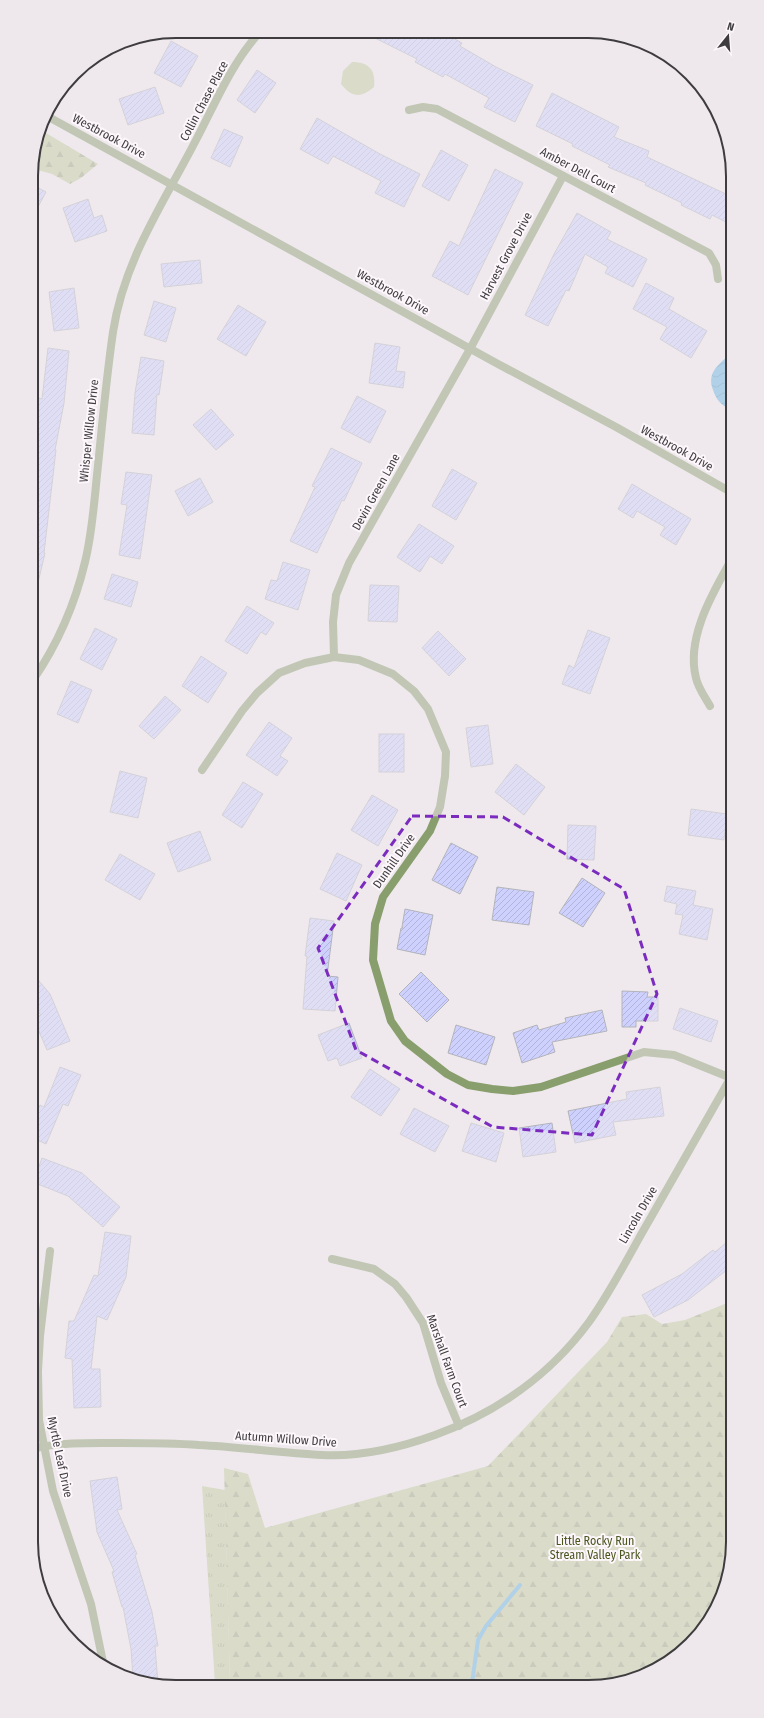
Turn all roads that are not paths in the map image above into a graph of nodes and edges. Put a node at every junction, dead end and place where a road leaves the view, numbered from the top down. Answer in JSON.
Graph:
{"nodes":[{"id":1,"x":254,"y":38,"type":"edge"},
{"id":2,"x":409,"y":110,"type":"dead end"},
{"id":3,"x":51,"y":118,"type":"edge"},
{"id":4,"x":563,"y":176,"type":"junction"},
{"id":5,"x":173,"y":184,"type":"junction"},
{"id":6,"x":718,"y":279,"type":"dead end"},
{"id":7,"x":470,"y":349,"type":"junction"},
{"id":8,"x":726,"y":489,"type":"edge"},
{"id":9,"x":726,"y":569,"type":"edge"},
{"id":10,"x":334,"y":657,"type":"junction"},
{"id":11,"x":38,"y":673,"type":"edge"},
{"id":12,"x":710,"y":706,"type":"dead end"},
{"id":13,"x":202,"y":770,"type":"dead end"},
{"id":14,"x":726,"y":1076,"type":"edge"},
{"id":15,"x":726,"y":1087,"type":"edge"},
{"id":16,"x":50,"y":1251,"type":"dead end"},
{"id":17,"x":332,"y":1259,"type":"dead end"},
{"id":18,"x":557,"y":1359,"type":"joint"},
{"id":19,"x":459,"y":1426,"type":"junction"},
{"id":20,"x":40,"y":1447,"type":"edge"},
{"id":21,"x":102,"y":1659,"type":"edge"}],
"edges":[{"from":1,"to":5,"type":"street","name":"Collin Chase Place"},
{"from":2,"to":4,"type":"street","name":"Amber Dell Court"},
{"from":3,"to":5,"type":"street","name":"Westbrook Drive"},
{"from":4,"to":6,"type":"street","name":"Amber Dell Court"},
{"from":4,"to":7,"type":"street","name":"Harvest Grove Drive"},
{"from":5,"to":7,"type":"street","name":"Westbrook Drive"},
{"from":5,"to":11,"type":"street","name":"Whisper Willow Drive"},
{"from":7,"to":8,"type":"street","name":"Westbrook Drive"},
{"from":7,"to":10,"type":"street","name":"Devin Green Lane"},
{"from":9,"to":12,"type":"street"},
{"from":10,"to":13,"type":"street","name":"Dunhill Drive"},
{"from":10,"to":14,"type":"street","name":"Dunhill Drive"},
{"from":15,"to":18,"type":"street","name":"Lincoln Drive"},
{"from":16,"to":20,"type":"street","name":"Myrtle Leaf Drive"},
{"from":17,"to":19,"type":"street","name":"Marshall Farm Court"},
{"from":18,"to":19,"type":"street","name":"Autumn Willow Drive"},
{"from":19,"to":20,"type":"street","name":"Autumn Willow Drive"},
{"from":20,"to":21,"type":"street","name":"Myrtle Leaf Drive"}]}
